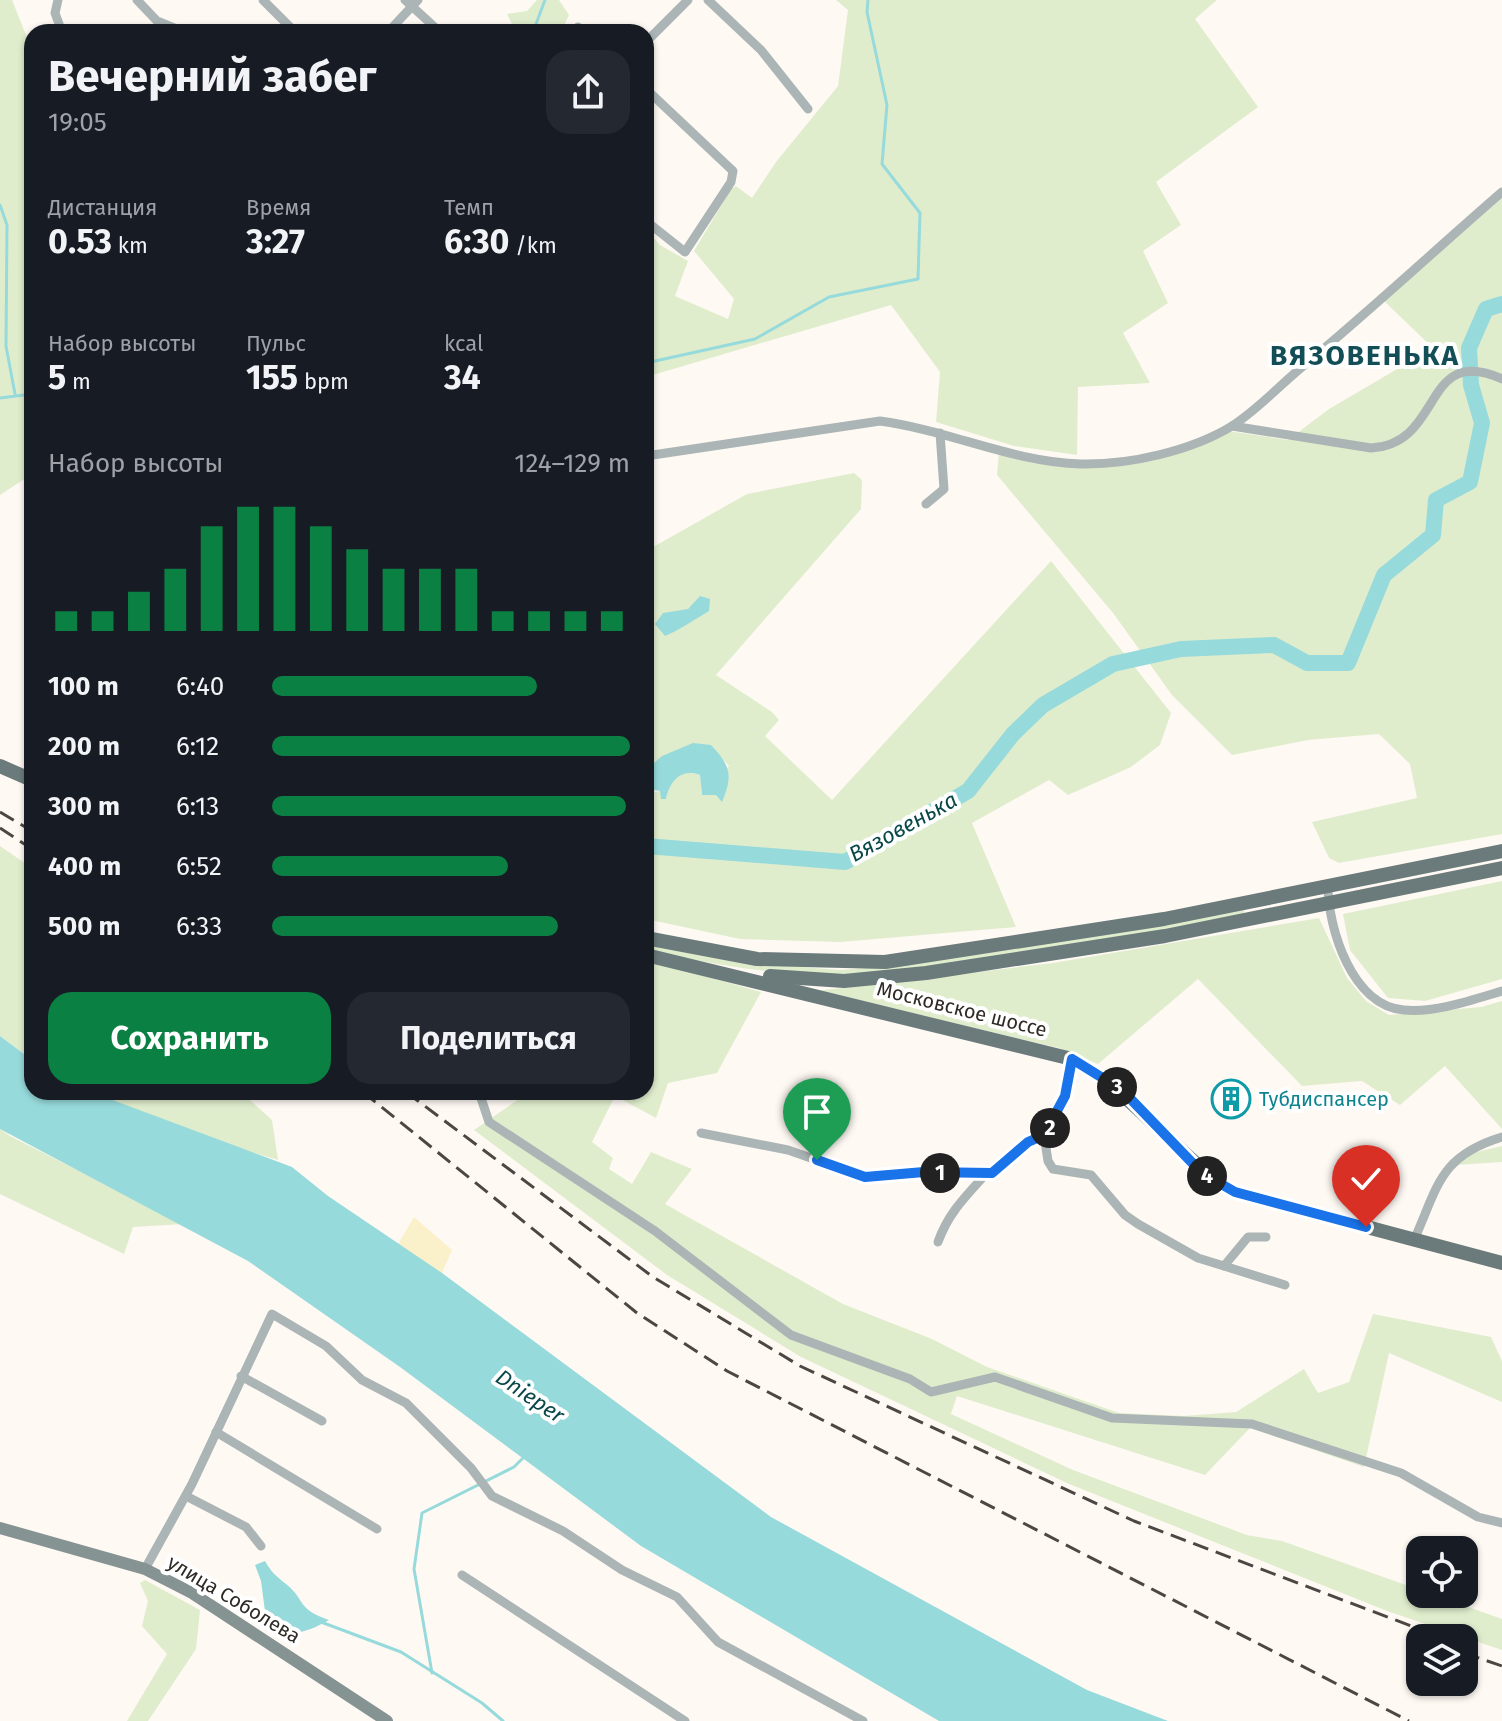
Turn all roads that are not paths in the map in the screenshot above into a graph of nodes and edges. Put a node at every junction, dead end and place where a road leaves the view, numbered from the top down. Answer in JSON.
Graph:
{"nodes":[{"id":1,"x":58,"y":0,"type":"edge"},
{"id":2,"x":137,"y":0,"type":"edge"},
{"id":3,"x":263,"y":0,"type":"edge"},
{"id":4,"x":688,"y":0,"type":"edge"},
{"id":5,"x":708,"y":0,"type":"edge"},
{"id":6,"x":412,"y":2,"type":"edge"},
{"id":7,"x":59,"y":24,"type":"edge"},
{"id":8,"x":164,"y":24,"type":"edge"},
{"id":9,"x":287,"y":24,"type":"edge"},
{"id":10,"x":394,"y":24,"type":"edge"},
{"id":11,"x":433,"y":24,"type":"edge"},
{"id":12,"x":654,"y":34,"type":"edge"},
{"id":13,"x":654,"y":97,"type":"edge"},
{"id":14,"x":808,"y":109,"type":"dead end"},
{"id":15,"x":1502,"y":192,"type":"edge"},
{"id":16,"x":654,"y":227,"type":"edge"},
{"id":17,"x":1502,"y":379,"type":"edge"},
{"id":18,"x":1232,"y":426,"type":"junction"},
{"id":19,"x":940,"y":433,"type":"junction"},
{"id":20,"x":654,"y":455,"type":"edge"},
{"id":21,"x":926,"y":504,"type":"dead end"},
{"id":22,"x":0,"y":766,"type":"edge"},
{"id":23,"x":24,"y":776,"type":"edge"},
{"id":24,"x":1502,"y":851,"type":"edge"},
{"id":25,"x":1502,"y":868,"type":"edge"},
{"id":26,"x":1328,"y":886,"type":"junction"},
{"id":27,"x":1328,"y":903,"type":"junction"},
{"id":28,"x":654,"y":940,"type":"edge"},
{"id":29,"x":654,"y":957,"type":"edge"},
{"id":30,"x":706,"y":970,"type":"junction"},
{"id":31,"x":1502,"y":991,"type":"edge"},
{"id":32,"x":1072,"y":1059,"type":"junction"},
{"id":33,"x":482,"y":1100,"type":"edge"},
{"id":34,"x":701,"y":1133,"type":"dead end"},
{"id":35,"x":1044,"y":1135,"type":"junction"},
{"id":36,"x":1502,"y":1137,"type":"edge"},
{"id":37,"x":984,"y":1176,"type":"junction"},
{"id":38,"x":1266,"y":1237,"type":"dead end"},
{"id":39,"x":1414,"y":1240,"type":"junction"},
{"id":40,"x":938,"y":1242,"type":"dead end"},
{"id":41,"x":1502,"y":1263,"type":"edge"},
{"id":42,"x":1224,"y":1266,"type":"junction"},
{"id":43,"x":1285,"y":1285,"type":"dead end"},
{"id":44,"x":241,"y":1376,"type":"junction"},
{"id":45,"x":322,"y":1421,"type":"dead end"},
{"id":46,"x":216,"y":1432,"type":"junction"},
{"id":47,"x":186,"y":1496,"type":"junction"},
{"id":48,"x":1502,"y":1523,"type":"edge"},
{"id":49,"x":0,"y":1528,"type":"edge"},
{"id":50,"x":377,"y":1529,"type":"dead end"},
{"id":51,"x":261,"y":1546,"type":"dead end"},
{"id":52,"x":145,"y":1569,"type":"junction"},
{"id":53,"x":462,"y":1575,"type":"dead end"},
{"id":54,"x":387,"y":1721,"type":"edge"},
{"id":55,"x":685,"y":1721,"type":"edge"},
{"id":56,"x":863,"y":1721,"type":"edge"}],
"edges":[{"from":1,"to":7,"type":"street"},
{"from":2,"to":8,"type":"street"},
{"from":3,"to":9,"type":"street"},
{"from":4,"to":12,"type":"street"},
{"from":5,"to":14,"type":"street"},
{"from":6,"to":10,"type":"street"},
{"from":6,"to":11,"type":"street"},
{"from":13,"to":16,"type":"street"},
{"from":15,"to":18,"type":"street"},
{"from":17,"to":18,"type":"street"},
{"from":18,"to":19,"type":"street"},
{"from":19,"to":20,"type":"street"},
{"from":19,"to":21,"type":"street"},
{"from":22,"to":23,"type":"main road"},
{"from":24,"to":26,"type":"main road"},
{"from":25,"to":27,"type":"main road"},
{"from":26,"to":27,"type":"street"},
{"from":26,"to":28,"type":"main road"},
{"from":27,"to":30,"type":"main road"},
{"from":27,"to":31,"type":"street"},
{"from":29,"to":30,"type":"main road","name":"Московское шоссе"},
{"from":30,"to":32,"type":"main road","name":"Московское шоссе"},
{"from":32,"to":35,"type":"street"},
{"from":32,"to":39,"type":"main road","name":"Московское шоссе"},
{"from":33,"to":48,"type":"street"},
{"from":34,"to":37,"type":"street"},
{"from":35,"to":37,"type":"street"},
{"from":35,"to":42,"type":"street"},
{"from":36,"to":39,"type":"street"},
{"from":37,"to":40,"type":"street"},
{"from":38,"to":42,"type":"street"},
{"from":39,"to":41,"type":"main road","name":"Московское шоссе"},
{"from":42,"to":43,"type":"street"},
{"from":44,"to":45,"type":"street"},
{"from":44,"to":46,"type":"street"},
{"from":44,"to":56,"type":"street"},
{"from":46,"to":47,"type":"street"},
{"from":46,"to":50,"type":"street"},
{"from":47,"to":51,"type":"street"},
{"from":47,"to":52,"type":"street"},
{"from":49,"to":52,"type":"street","name":"улица Соболева"},
{"from":52,"to":54,"type":"street","name":"улица Соболева"},
{"from":53,"to":55,"type":"street"}]}
